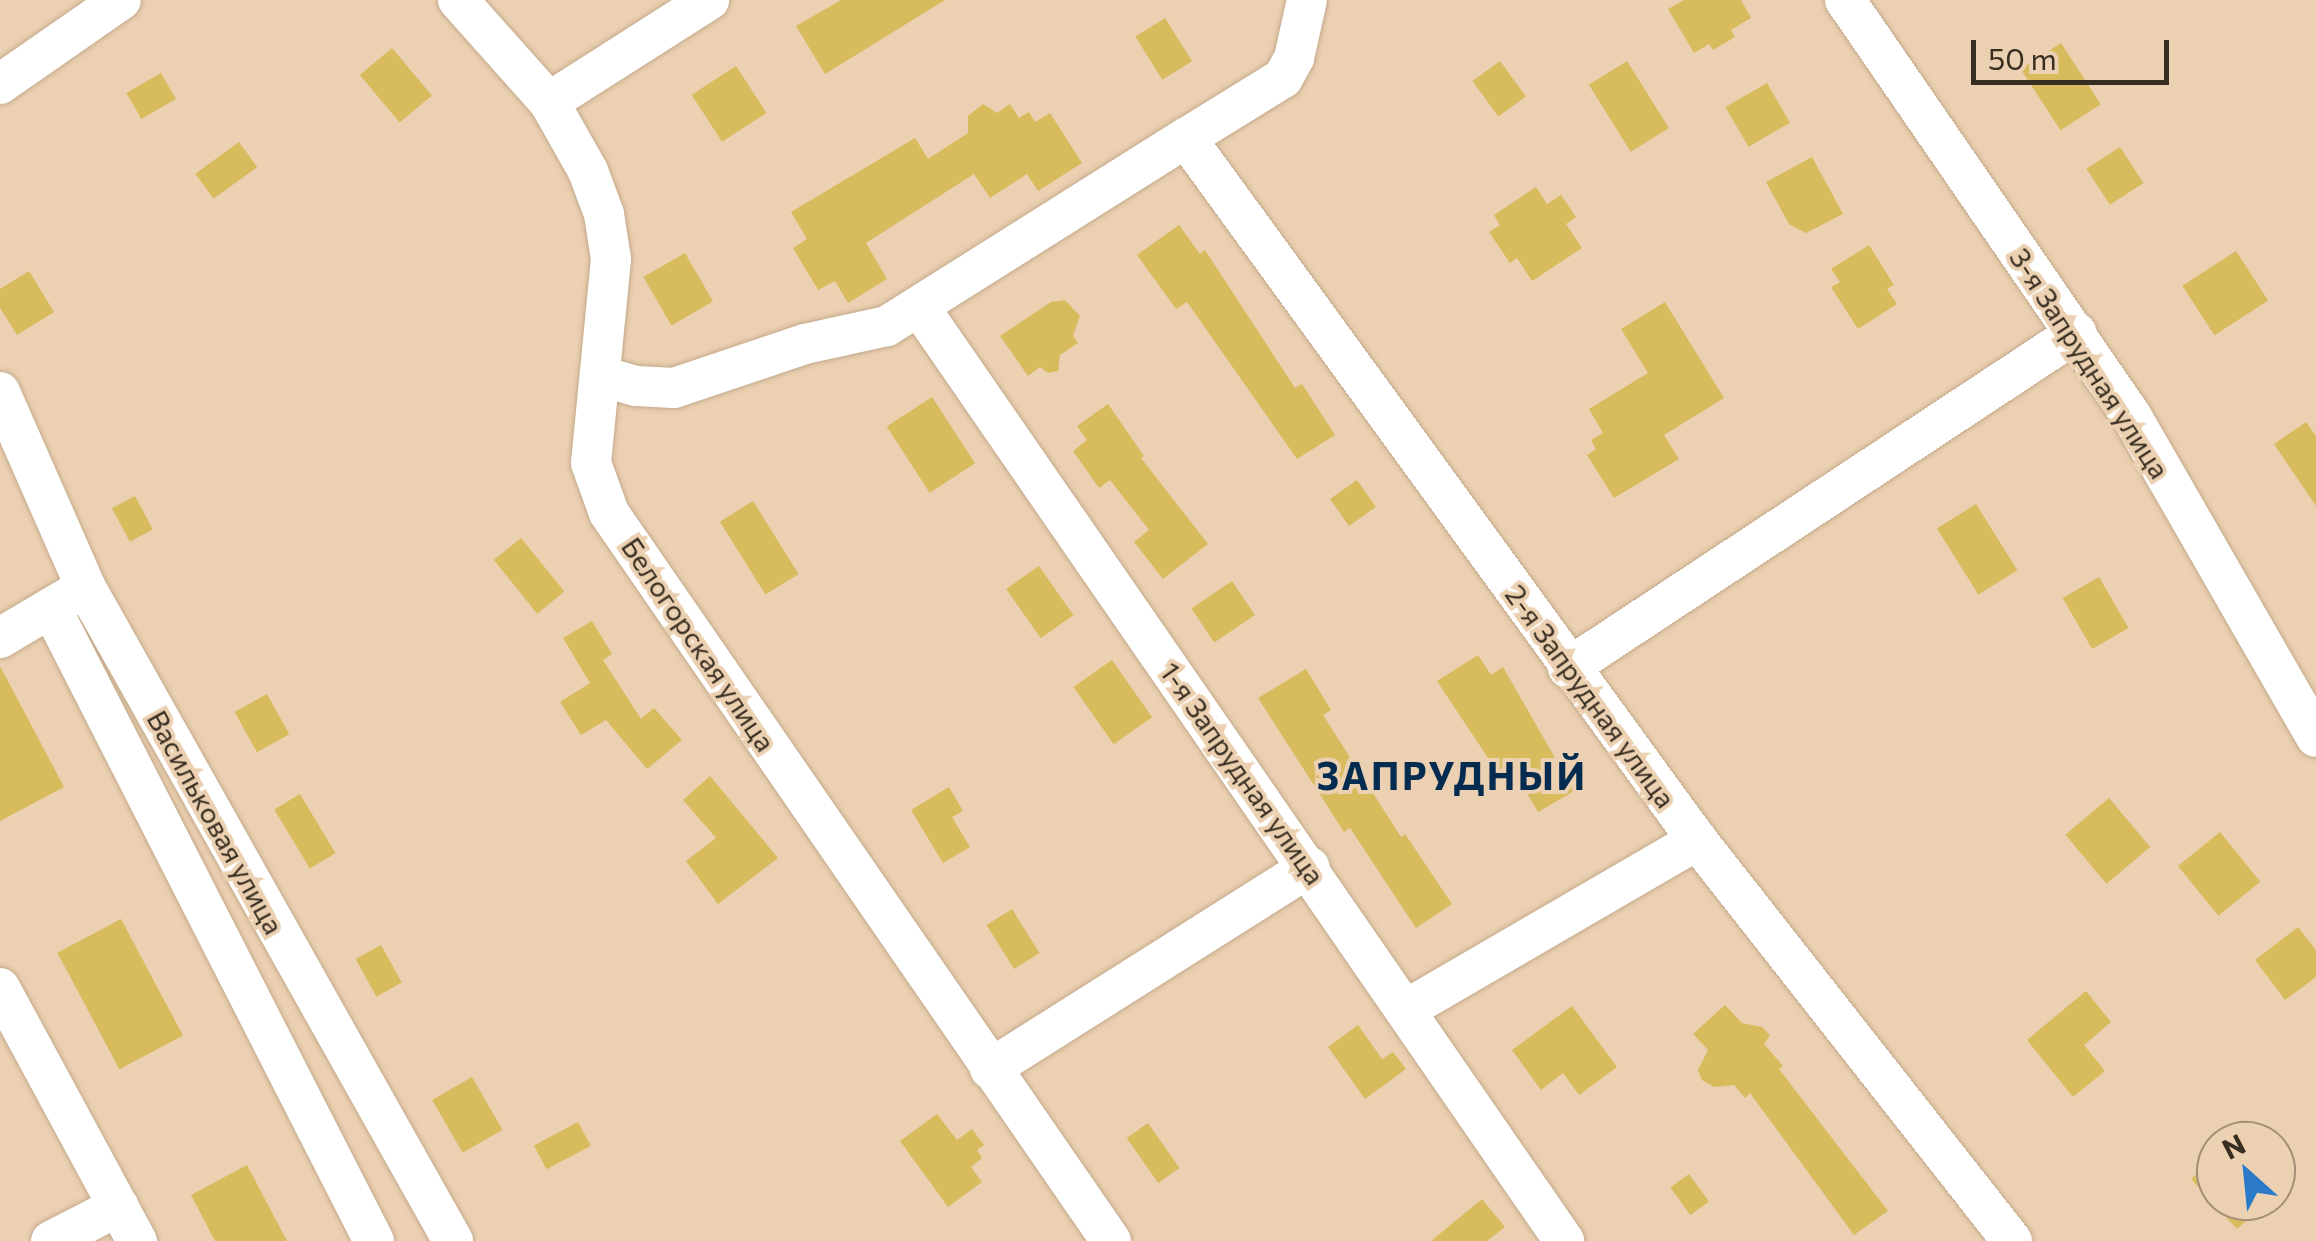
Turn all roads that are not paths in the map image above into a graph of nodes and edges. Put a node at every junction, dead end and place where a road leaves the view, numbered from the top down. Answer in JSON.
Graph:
{"nodes":[{"id":1,"x":121,"y":0,"type":"edge"},
{"id":2,"x":458,"y":0,"type":"edge"},
{"id":3,"x":709,"y":0,"type":"edge"},
{"id":4,"x":1308,"y":0,"type":"edge"},
{"id":5,"x":1845,"y":0,"type":"edge"},
{"id":6,"x":0,"y":84,"type":"edge"},
{"id":7,"x":549,"y":102,"type":"junction"},
{"id":8,"x":1186,"y":138,"type":"junction"},
{"id":9,"x":920,"y":308,"type":"junction"},
{"id":10,"x":2076,"y":333,"type":"junction"},
{"id":11,"x":601,"y":376,"type":"junction"},
{"id":12,"x":0,"y":392,"type":"edge"},
{"id":13,"x":86,"y":588,"type":"junction"},
{"id":14,"x":51,"y":608,"type":"junction"},
{"id":15,"x":0,"y":638,"type":"edge"},
{"id":16,"x":1568,"y":668,"type":"junction"},
{"id":17,"x":2316,"y":737,"type":"edge"},
{"id":18,"x":1697,"y":840,"type":"junction"},
{"id":19,"x":1309,"y":868,"type":"junction"},
{"id":20,"x":0,"y":990,"type":"edge"},
{"id":21,"x":1407,"y":1009,"type":"junction"},
{"id":22,"x":990,"y":1069,"type":"junction"},
{"id":23,"x":128,"y":1224,"type":"edge"},
{"id":24,"x":50,"y":1241,"type":"edge"},
{"id":25,"x":374,"y":1241,"type":"edge"},
{"id":26,"x":453,"y":1241,"type":"edge"},
{"id":27,"x":1111,"y":1241,"type":"edge"},
{"id":28,"x":1564,"y":1241,"type":"edge"},
{"id":29,"x":2012,"y":1241,"type":"edge"}],
"edges":[{"from":1,"to":6,"type":"street"},
{"from":2,"to":7,"type":"street","name":"Белогорская улица"},
{"from":3,"to":7,"type":"street"},
{"from":4,"to":8,"type":"street"},
{"from":5,"to":10,"type":"street","name":"3-я Запрудная улица"},
{"from":7,"to":11,"type":"street","name":"Белогорская улица"},
{"from":8,"to":9,"type":"street"},
{"from":8,"to":16,"type":"street","name":"2-я Запрудная улица"},
{"from":9,"to":11,"type":"street"},
{"from":9,"to":19,"type":"street","name":"1-я Запрудная улица"},
{"from":10,"to":16,"type":"street"},
{"from":10,"to":17,"type":"street","name":"3-я Запрудная улица"},
{"from":11,"to":22,"type":"street","name":"Белогорская улица"},
{"from":12,"to":13,"type":"street","name":"Васильковая улица"},
{"from":13,"to":14,"type":"street"},
{"from":13,"to":26,"type":"street","name":"Васильковая улица"},
{"from":14,"to":15,"type":"street"},
{"from":14,"to":25,"type":"street"},
{"from":16,"to":18,"type":"street","name":"2-я Запрудная улица"},
{"from":18,"to":21,"type":"street"},
{"from":18,"to":29,"type":"street","name":"2-я Запрудная улица"},
{"from":19,"to":21,"type":"street","name":"1-я Запрудная улица"},
{"from":19,"to":22,"type":"street"},
{"from":20,"to":23,"type":"street"},
{"from":21,"to":28,"type":"street","name":"1-я Запрудная улица"},
{"from":22,"to":27,"type":"street","name":"Белогорская улица"},
{"from":23,"to":24,"type":"street"}]}
